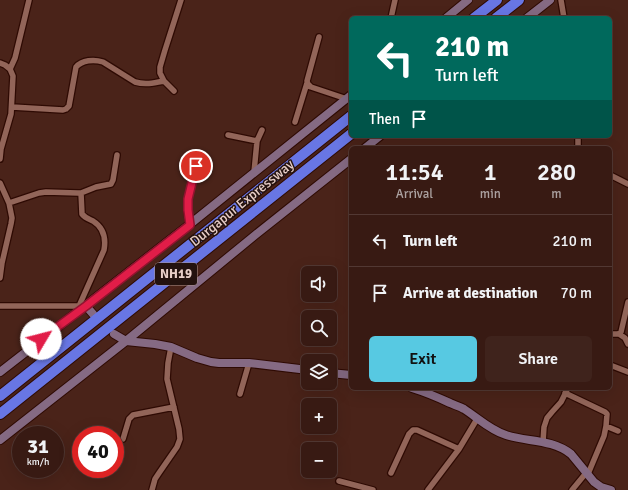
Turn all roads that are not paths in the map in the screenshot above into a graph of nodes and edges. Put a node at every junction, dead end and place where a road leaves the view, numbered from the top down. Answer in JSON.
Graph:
{"nodes":[{"id":1,"x":29,"y":0,"type":"edge"},
{"id":2,"x":181,"y":0,"type":"edge"},
{"id":3,"x":395,"y":0,"type":"edge"},
{"id":4,"x":468,"y":0,"type":"edge"},
{"id":5,"x":497,"y":0,"type":"edge"},
{"id":6,"x":519,"y":0,"type":"edge"},
{"id":7,"x":550,"y":0,"type":"edge"},
{"id":8,"x":561,"y":0,"type":"edge"},
{"id":9,"x":391,"y":16,"type":"edge"},
{"id":10,"x":448,"y":16,"type":"edge"},
{"id":11,"x":477,"y":16,"type":"edge"},
{"id":12,"x":499,"y":16,"type":"edge"},
{"id":13,"x":530,"y":16,"type":"edge"},
{"id":14,"x":564,"y":16,"type":"edge"},
{"id":15,"x":319,"y":37,"type":"dead end"},
{"id":16,"x":0,"y":63,"type":"edge"},
{"id":17,"x":10,"y":69,"type":"junction"},
{"id":18,"x":164,"y":81,"type":"junction"},
{"id":19,"x":307,"y":83,"type":"junction"},
{"id":20,"x":174,"y":91,"type":"dead end"},
{"id":21,"x":349,"y":97,"type":"edge"},
{"id":22,"x":12,"y":106,"type":"junction"},
{"id":23,"x":349,"y":118,"type":"edge"},
{"id":24,"x":295,"y":122,"type":"dead end"},
{"id":25,"x":262,"y":130,"type":"dead end"},
{"id":26,"x":228,"y":135,"type":"dead end"},
{"id":27,"x":349,"y":136,"type":"edge"},
{"id":28,"x":378,"y":138,"type":"edge"},
{"id":29,"x":257,"y":141,"type":"junction"},
{"id":30,"x":368,"y":146,"type":"edge"},
{"id":31,"x":117,"y":155,"type":"dead end"},
{"id":32,"x":0,"y":159,"type":"edge"},
{"id":33,"x":349,"y":161,"type":"edge"},
{"id":34,"x":196,"y":166,"type":"dead end"},
{"id":35,"x":254,"y":172,"type":"junction"},
{"id":36,"x":612,"y":176,"type":"edge"},
{"id":37,"x":628,"y":184,"type":"edge"},
{"id":38,"x":1,"y":186,"type":"edge"},
{"id":39,"x":81,"y":193,"type":"junction"},
{"id":40,"x":9,"y":203,"type":"junction"},
{"id":41,"x":190,"y":225,"type":"junction"},
{"id":42,"x":0,"y":278,"type":"edge"},
{"id":43,"x":628,"y":302,"type":"edge"},
{"id":44,"x":0,"y":306,"type":"edge"},
{"id":45,"x":82,"y":306,"type":"junction"},
{"id":46,"x":93,"y":314,"type":"dead end"},
{"id":47,"x":114,"y":334,"type":"dead end"},
{"id":48,"x":612,"y":334,"type":"edge"},
{"id":49,"x":619,"y":334,"type":"junction"},
{"id":50,"x":126,"y":341,"type":"junction"},
{"id":51,"x":628,"y":344,"type":"edge"},
{"id":52,"x":171,"y":347,"type":"junction"},
{"id":53,"x":249,"y":363,"type":"junction"},
{"id":54,"x":612,"y":366,"type":"edge"},
{"id":55,"x":301,"y":369,"type":"edge"},
{"id":56,"x":0,"y":372,"type":"edge"},
{"id":57,"x":628,"y":372,"type":"edge"},
{"id":58,"x":337,"y":373,"type":"edge"},
{"id":59,"x":349,"y":375,"type":"edge"},
{"id":60,"x":418,"y":390,"type":"edge"},
{"id":61,"x":567,"y":391,"type":"edge"},
{"id":62,"x":240,"y":394,"type":"dead end"},
{"id":63,"x":0,"y":396,"type":"edge"},
{"id":64,"x":174,"y":407,"type":"junction"},
{"id":65,"x":0,"y":414,"type":"edge"},
{"id":66,"x":477,"y":419,"type":"junction"},
{"id":67,"x":606,"y":426,"type":"junction"},
{"id":68,"x":618,"y":431,"type":"dead end"},
{"id":69,"x":124,"y":436,"type":"edge"},
{"id":70,"x":0,"y":440,"type":"edge"},
{"id":71,"x":543,"y":442,"type":"junction"},
{"id":72,"x":459,"y":449,"type":"junction"},
{"id":73,"x":391,"y":473,"type":"dead end"},
{"id":74,"x":587,"y":474,"type":"junction"},
{"id":75,"x":339,"y":481,"type":"dead end"},
{"id":76,"x":152,"y":490,"type":"edge"},
{"id":77,"x":373,"y":490,"type":"edge"},
{"id":78,"x":428,"y":490,"type":"edge"},
{"id":79,"x":572,"y":490,"type":"edge"},
{"id":80,"x":611,"y":490,"type":"edge"}],
"edges":[{"from":1,"to":17,"type":"street"},
{"from":2,"to":18,"type":"street"},
{"from":3,"to":9,"type":"street"},
{"from":4,"to":10,"type":"street"},
{"from":5,"to":11,"type":"highway"},
{"from":6,"to":12,"type":"highway"},
{"from":7,"to":13,"type":"street"},
{"from":8,"to":14,"type":"street"},
{"from":15,"to":19,"type":"street"},
{"from":16,"to":17,"type":"street"},
{"from":17,"to":22,"type":"street"},
{"from":18,"to":20,"type":"street"},
{"from":18,"to":22,"type":"street"},
{"from":19,"to":21,"type":"street"},
{"from":19,"to":24,"type":"street"},
{"from":21,"to":35,"type":"street"},
{"from":22,"to":32,"type":"street"},
{"from":23,"to":63,"type":"highway","name":"Durgapur Expressway","number":"NH19"},
{"from":25,"to":29,"type":"street"},
{"from":26,"to":29,"type":"street"},
{"from":27,"to":65,"type":"highway","name":"Durgapur Expressway","number":"NH19"},
{"from":28,"to":30,"type":"street"},
{"from":29,"to":35,"type":"street"},
{"from":31,"to":39,"type":"street"},
{"from":33,"to":50,"type":"street"},
{"from":34,"to":41,"type":"street"},
{"from":35,"to":41,"type":"street"},
{"from":36,"to":37,"type":"street"},
{"from":38,"to":40,"type":"street"},
{"from":39,"to":40,"type":"street"},
{"from":39,"to":45,"type":"street"},
{"from":40,"to":42,"type":"street"},
{"from":41,"to":45,"type":"street"},
{"from":43,"to":49,"type":"street"},
{"from":44,"to":45,"type":"street"},
{"from":45,"to":46,"type":"street"},
{"from":45,"to":56,"type":"street"},
{"from":47,"to":50,"type":"street"},
{"from":48,"to":49,"type":"street"},
{"from":49,"to":51,"type":"street"},
{"from":50,"to":52,"type":"street"},
{"from":50,"to":70,"type":"street"},
{"from":52,"to":53,"type":"street"},
{"from":52,"to":64,"type":"street"},
{"from":53,"to":55,"type":"street"},
{"from":53,"to":62,"type":"street"},
{"from":54,"to":57,"type":"street"},
{"from":58,"to":59,"type":"street"},
{"from":60,"to":66,"type":"street"},
{"from":61,"to":67,"type":"street"},
{"from":61,"to":71,"type":"street"},
{"from":64,"to":69,"type":"street"},
{"from":64,"to":76,"type":"street"},
{"from":66,"to":71,"type":"street"},
{"from":66,"to":72,"type":"street"},
{"from":67,"to":68,"type":"street"},
{"from":67,"to":74,"type":"street"},
{"from":71,"to":74,"type":"street"},
{"from":72,"to":73,"type":"street"},
{"from":72,"to":78,"type":"street"},
{"from":74,"to":79,"type":"street"},
{"from":74,"to":80,"type":"street"},
{"from":75,"to":77,"type":"street"}]}
